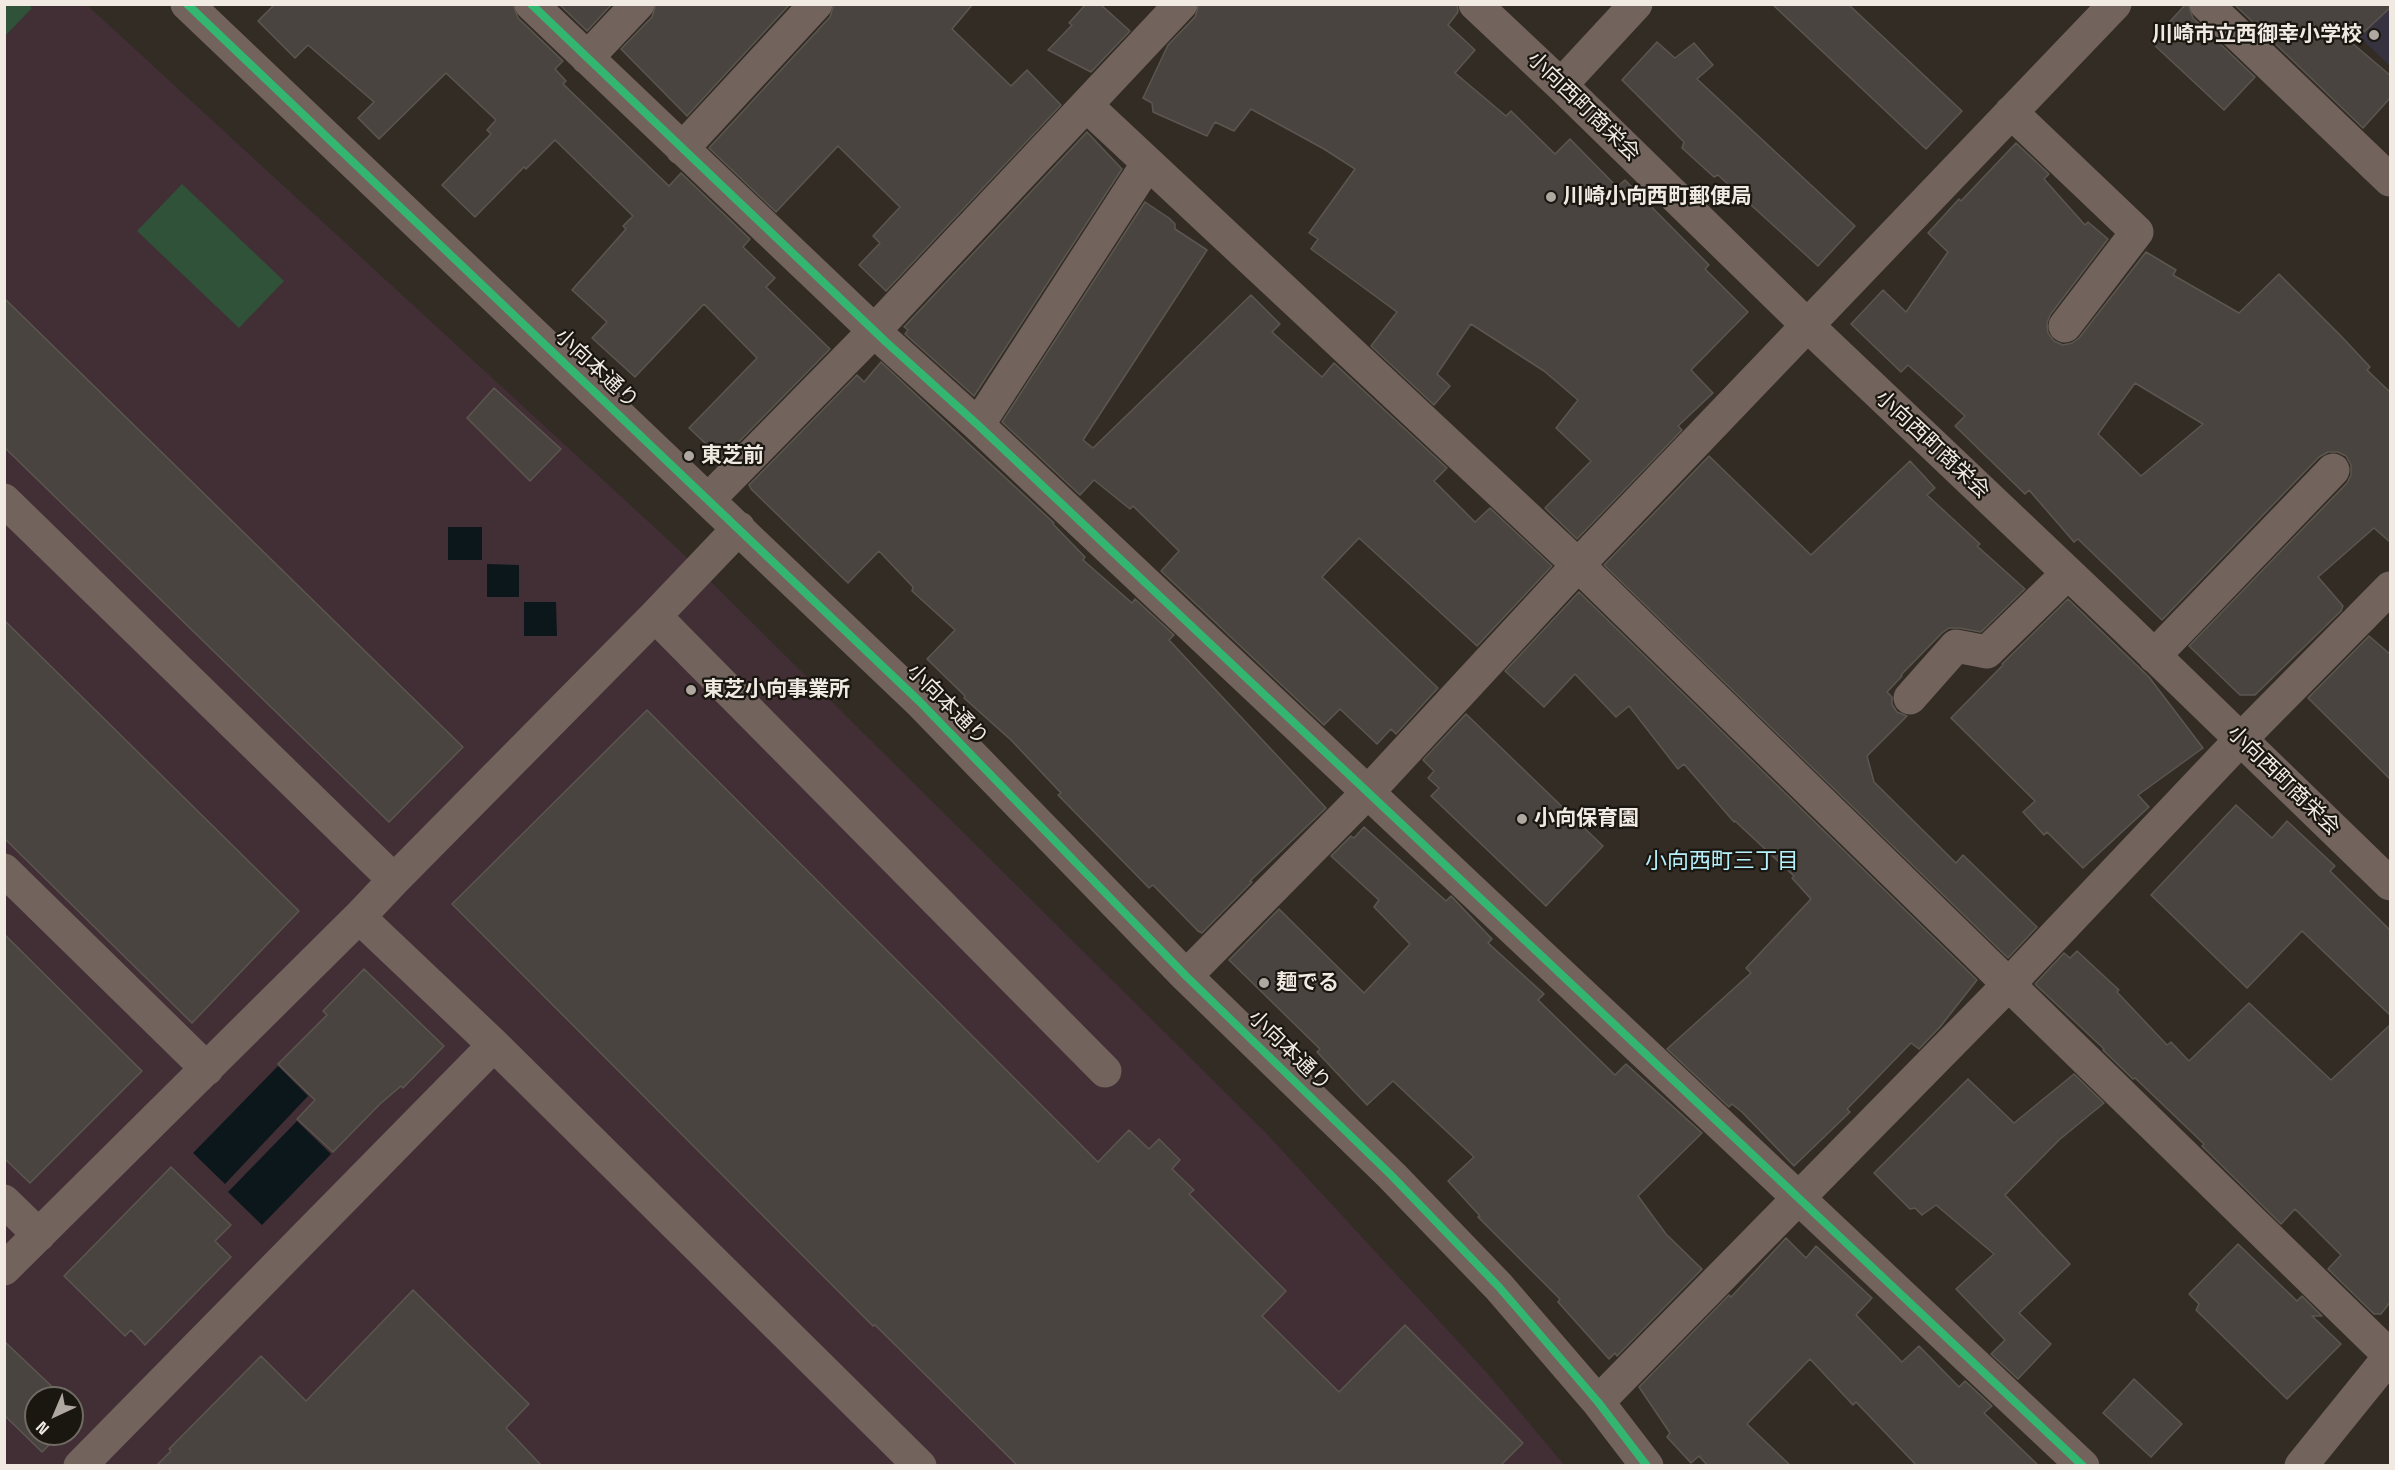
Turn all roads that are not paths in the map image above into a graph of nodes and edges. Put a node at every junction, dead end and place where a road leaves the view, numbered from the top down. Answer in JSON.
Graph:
{"nodes":[{"id":1,"x":187,"y":4,"type":"edge"},
{"id":2,"x":531,"y":4,"type":"edge"},
{"id":3,"x":638,"y":4,"type":"edge"},
{"id":4,"x":816,"y":4,"type":"edge"},
{"id":5,"x":1181,"y":4,"type":"edge"},
{"id":6,"x":1475,"y":4,"type":"edge"},
{"id":7,"x":1636,"y":4,"type":"edge"},
{"id":8,"x":2115,"y":4,"type":"edge"},
{"id":9,"x":2206,"y":4,"type":"edge"},
{"id":10,"x":587,"y":58,"type":"junction"},
{"id":11,"x":1561,"y":85,"type":"junction"},
{"id":12,"x":1086,"y":105,"type":"junction"},
{"id":13,"x":2011,"y":112,"type":"junction"},
{"id":14,"x":682,"y":149,"type":"junction"},
{"id":15,"x":1148,"y":163,"type":"junction"},
{"id":16,"x":2391,"y":180,"type":"edge"},
{"id":17,"x":1807,"y":325,"type":"junction"},
{"id":18,"x":2065,"y":326,"type":"dead end"},
{"id":19,"x":874,"y":331,"type":"junction"},
{"id":20,"x":978,"y":425,"type":"junction"},
{"id":21,"x":2333,"y":470,"type":"dead end"},
{"id":22,"x":709,"y":499,"type":"junction"},
{"id":23,"x":4,"y":500,"type":"edge"},
{"id":24,"x":739,"y":528,"type":"junction"},
{"id":25,"x":1578,"y":565,"type":"junction"},
{"id":26,"x":2068,"y":573,"type":"junction"},
{"id":27,"x":2391,"y":588,"type":"edge"},
{"id":28,"x":655,"y":616,"type":"junction"},
{"id":29,"x":2154,"y":656,"type":"junction"},
{"id":30,"x":1910,"y":698,"type":"dead end"},
{"id":31,"x":2240,"y":740,"type":"junction"},
{"id":32,"x":1368,"y":792,"type":"junction"},
{"id":33,"x":4,"y":870,"type":"edge"},
{"id":34,"x":394,"y":880,"type":"junction"},
{"id":35,"x":2391,"y":884,"type":"edge"},
{"id":36,"x":359,"y":917,"type":"junction"},
{"id":37,"x":1186,"y":976,"type":"junction"},
{"id":38,"x":2009,"y":984,"type":"junction"},
{"id":39,"x":494,"y":1045,"type":"junction"},
{"id":40,"x":207,"y":1069,"type":"junction"},
{"id":41,"x":1106,"y":1071,"type":"dead end"},
{"id":42,"x":1798,"y":1199,"type":"junction"},
{"id":43,"x":4,"y":1201,"type":"edge"},
{"id":44,"x":39,"y":1234,"type":"junction"},
{"id":45,"x":4,"y":1269,"type":"edge"},
{"id":46,"x":2391,"y":1356,"type":"edge"},
{"id":47,"x":1598,"y":1402,"type":"junction"},
{"id":48,"x":80,"y":1466,"type":"edge"},
{"id":49,"x":920,"y":1466,"type":"edge"},
{"id":50,"x":1647,"y":1466,"type":"edge"},
{"id":51,"x":2083,"y":1466,"type":"edge"},
{"id":52,"x":2301,"y":1466,"type":"edge"}],
"edges":[{"from":1,"to":22,"type":"street","name":"小向本通り"},
{"from":2,"to":10,"type":"street"},
{"from":3,"to":10,"type":"street"},
{"from":4,"to":14,"type":"street"},
{"from":5,"to":12,"type":"street"},
{"from":6,"to":11,"type":"street","name":"小向西町商栄会"},
{"from":7,"to":11,"type":"street"},
{"from":8,"to":13,"type":"street"},
{"from":9,"to":16,"type":"street"},
{"from":10,"to":14,"type":"street"},
{"from":11,"to":17,"type":"street","name":"小向西町商栄会"},
{"from":12,"to":15,"type":"street"},
{"from":12,"to":19,"type":"street"},
{"from":13,"to":17,"type":"street"},
{"from":13,"to":18,"type":"street"},
{"from":14,"to":19,"type":"street"},
{"from":15,"to":20,"type":"street"},
{"from":15,"to":25,"type":"street"},
{"from":17,"to":25,"type":"street"},
{"from":17,"to":26,"type":"street","name":"小向西町商栄会"},
{"from":19,"to":20,"type":"street"},
{"from":19,"to":22,"type":"street"},
{"from":20,"to":32,"type":"street"},
{"from":21,"to":29,"type":"street"},
{"from":22,"to":24,"type":"street","name":"小向本通り"},
{"from":23,"to":34,"type":"street"},
{"from":24,"to":28,"type":"street"},
{"from":24,"to":37,"type":"street","name":"小向本通り"},
{"from":25,"to":32,"type":"street"},
{"from":25,"to":38,"type":"street"},
{"from":26,"to":29,"type":"street","name":"小向西町商栄会"},
{"from":26,"to":30,"type":"street"},
{"from":27,"to":31,"type":"street"},
{"from":28,"to":34,"type":"street"},
{"from":28,"to":41,"type":"street"},
{"from":29,"to":31,"type":"street","name":"小向西町商栄会"},
{"from":31,"to":35,"type":"street","name":"小向西町商栄会"},
{"from":31,"to":38,"type":"street"},
{"from":32,"to":37,"type":"street"},
{"from":32,"to":42,"type":"street"},
{"from":33,"to":40,"type":"street"},
{"from":34,"to":36,"type":"street"},
{"from":36,"to":39,"type":"street"},
{"from":36,"to":40,"type":"street"},
{"from":37,"to":47,"type":"street","name":"小向本通り"},
{"from":38,"to":42,"type":"street"},
{"from":38,"to":46,"type":"street"},
{"from":39,"to":48,"type":"street"},
{"from":39,"to":49,"type":"street"},
{"from":40,"to":44,"type":"street"},
{"from":42,"to":47,"type":"street"},
{"from":42,"to":51,"type":"street"},
{"from":43,"to":44,"type":"street"},
{"from":44,"to":45,"type":"street"},
{"from":46,"to":52,"type":"street"},
{"from":47,"to":50,"type":"street","name":"小向本通り"}]}
